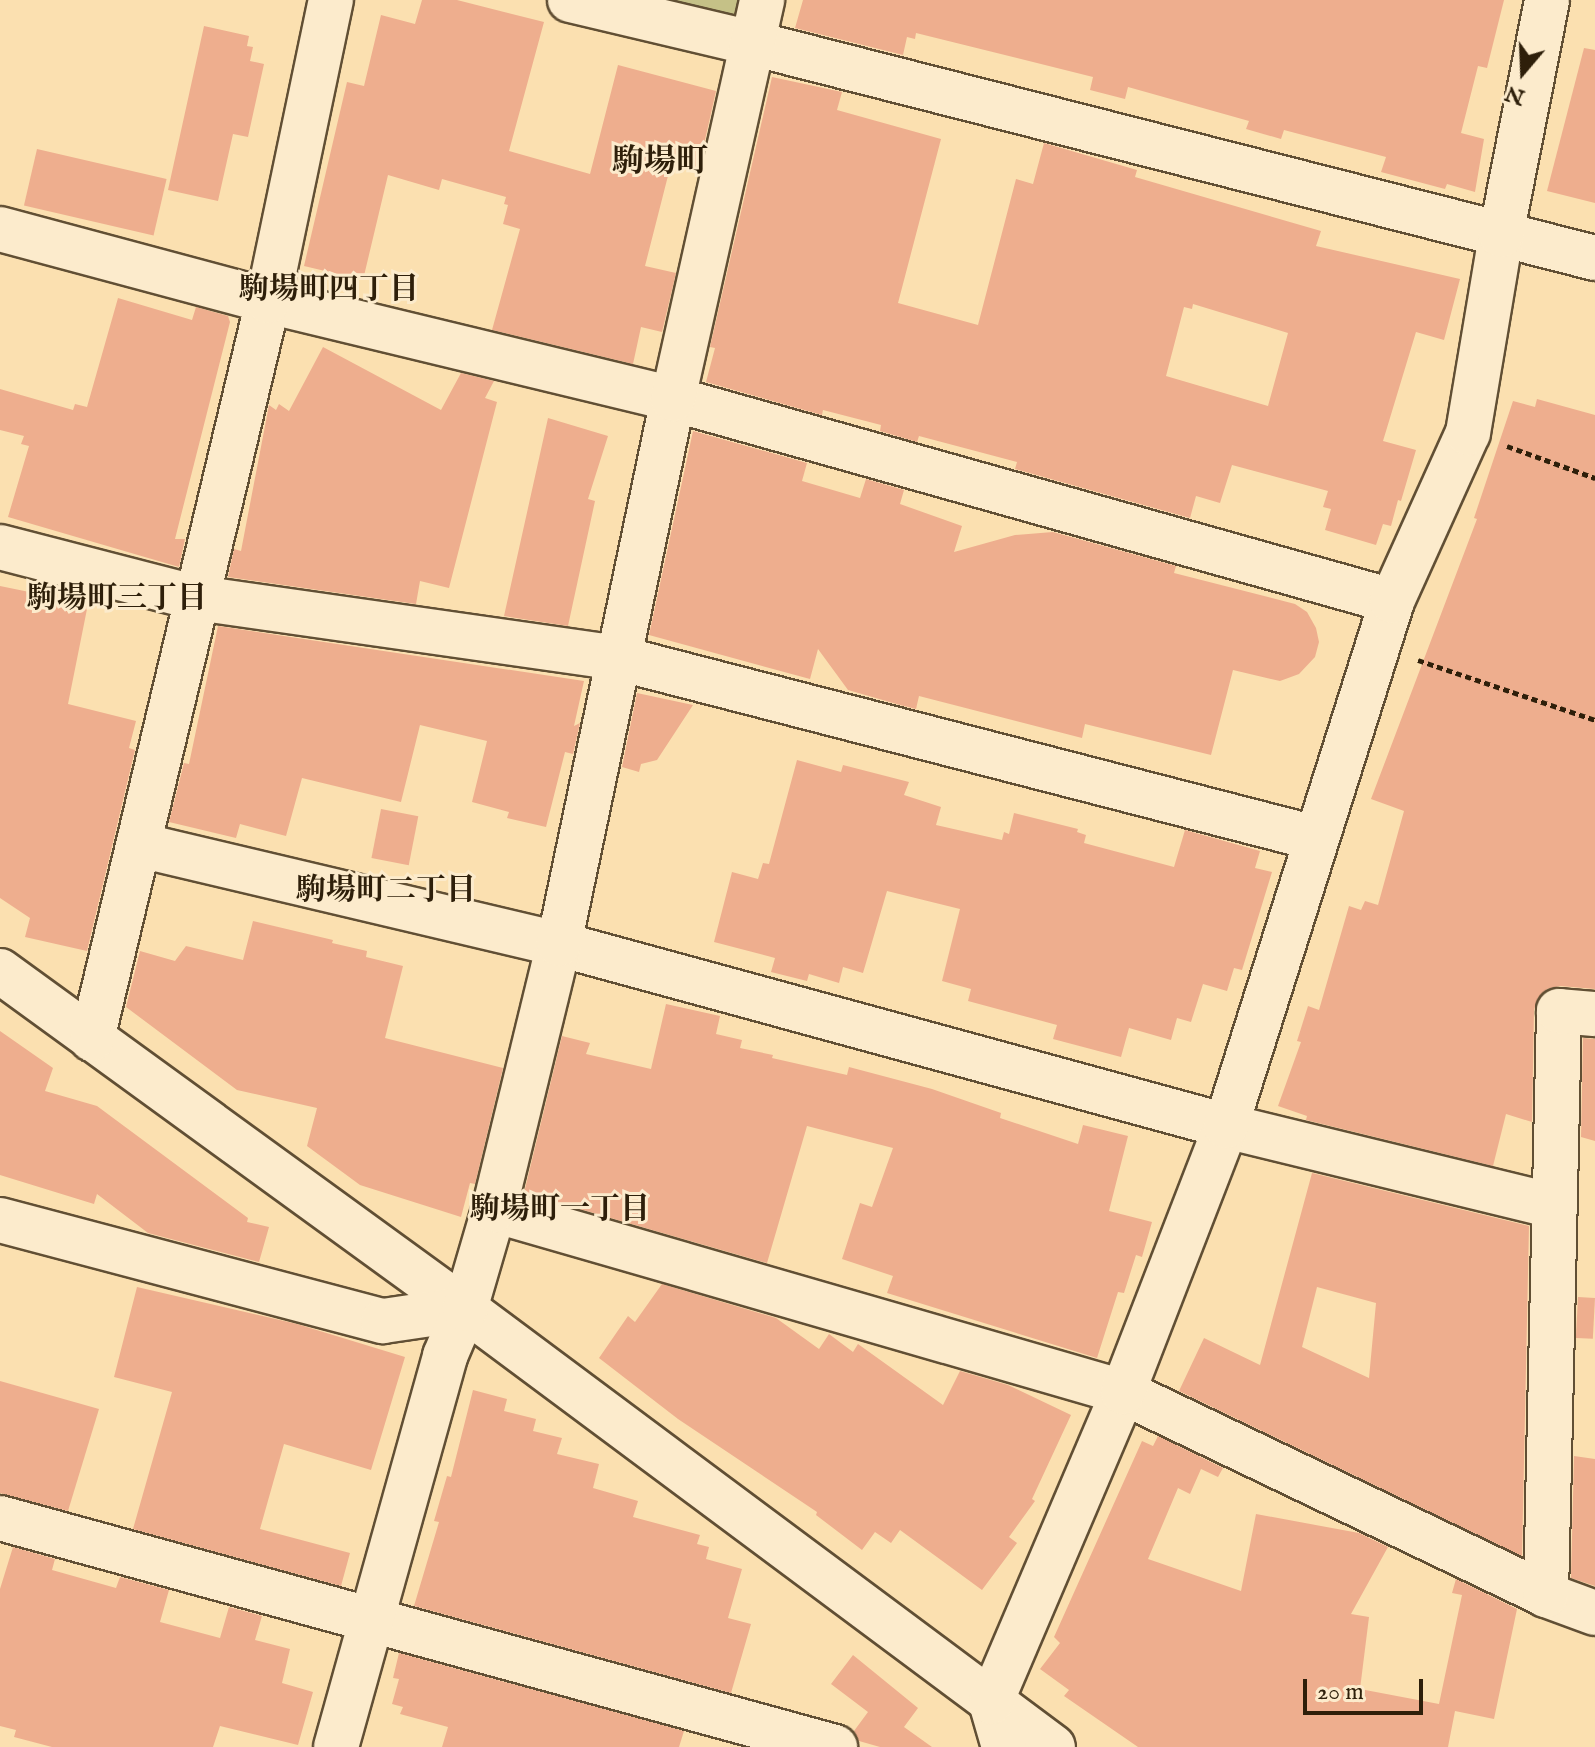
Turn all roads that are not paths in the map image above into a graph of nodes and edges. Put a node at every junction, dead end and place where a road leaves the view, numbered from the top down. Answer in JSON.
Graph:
{"nodes":[{"id":1,"x":331,"y":0,"type":"edge"},
{"id":2,"x":570,"y":0,"type":"edge"},
{"id":3,"x":762,"y":0,"type":"edge"},
{"id":4,"x":1547,"y":0,"type":"edge"},
{"id":5,"x":752,"y":43,"type":"junction"},
{"id":6,"x":0,"y":229,"type":"edge"},
{"id":7,"x":1501,"y":235,"type":"junction"},
{"id":8,"x":1595,"y":258,"type":"edge"},
{"id":9,"x":268,"y":301,"type":"junction"},
{"id":10,"x":673,"y":399,"type":"junction"},
{"id":11,"x":0,"y":547,"type":"edge"},
{"id":12,"x":197,"y":598,"type":"junction"},
{"id":13,"x":1392,"y":601,"type":"junction"},
{"id":14,"x":618,"y":658,"type":"junction"},
{"id":15,"x":1315,"y":838,"type":"junction"},
{"id":16,"x":139,"y":845,"type":"junction"},
{"id":17,"x":559,"y":944,"type":"junction"},
{"id":18,"x":0,"y":971,"type":"edge"},
{"id":19,"x":1595,"y":1014,"type":"edge"},
{"id":20,"x":92,"y":1039,"type":"junction"},
{"id":21,"x":1226,"y":1126,"type":"junction"},
{"id":22,"x":1553,"y":1206,"type":"junction"},
{"id":23,"x":494,"y":1210,"type":"junction"},
{"id":24,"x":0,"y":1220,"type":"edge"},
{"id":25,"x":465,"y":1309,"type":"junction"},
{"id":26,"x":1123,"y":1392,"type":"junction"},
{"id":27,"x":0,"y":1518,"type":"edge"},
{"id":28,"x":1546,"y":1595,"type":"junction"},
{"id":29,"x":1595,"y":1613,"type":"edge"},
{"id":30,"x":371,"y":1621,"type":"junction"},
{"id":31,"x":991,"y":1702,"type":"junction"},
{"id":32,"x":336,"y":1747,"type":"edge"},
{"id":33,"x":835,"y":1747,"type":"edge"},
{"id":34,"x":1004,"y":1747,"type":"edge"},
{"id":35,"x":1053,"y":1747,"type":"edge"}],
"edges":[{"from":1,"to":9,"type":"street"},
{"from":2,"to":5,"type":"street"},
{"from":3,"to":5,"type":"street"},
{"from":4,"to":7,"type":"street"},
{"from":5,"to":7,"type":"street"},
{"from":5,"to":10,"type":"street"},
{"from":6,"to":9,"type":"street"},
{"from":7,"to":8,"type":"street"},
{"from":7,"to":13,"type":"street"},
{"from":9,"to":10,"type":"street"},
{"from":9,"to":12,"type":"street"},
{"from":10,"to":13,"type":"street"},
{"from":10,"to":14,"type":"street"},
{"from":11,"to":12,"type":"street"},
{"from":12,"to":14,"type":"street"},
{"from":12,"to":16,"type":"street"},
{"from":13,"to":15,"type":"street"},
{"from":14,"to":15,"type":"street"},
{"from":14,"to":17,"type":"street"},
{"from":15,"to":21,"type":"street"},
{"from":16,"to":17,"type":"street"},
{"from":16,"to":20,"type":"street"},
{"from":17,"to":21,"type":"street"},
{"from":17,"to":23,"type":"street"},
{"from":18,"to":20,"type":"street"},
{"from":19,"to":22,"type":"street"},
{"from":20,"to":25,"type":"street"},
{"from":21,"to":22,"type":"street"},
{"from":21,"to":26,"type":"street"},
{"from":22,"to":28,"type":"street"},
{"from":23,"to":25,"type":"street"},
{"from":23,"to":26,"type":"street"},
{"from":24,"to":25,"type":"street"},
{"from":25,"to":30,"type":"street"},
{"from":25,"to":31,"type":"street"},
{"from":26,"to":28,"type":"street"},
{"from":26,"to":31,"type":"street"},
{"from":27,"to":30,"type":"street"},
{"from":28,"to":29,"type":"street"},
{"from":30,"to":32,"type":"street"},
{"from":30,"to":33,"type":"street"},
{"from":31,"to":34,"type":"street"},
{"from":31,"to":35,"type":"street"}]}
